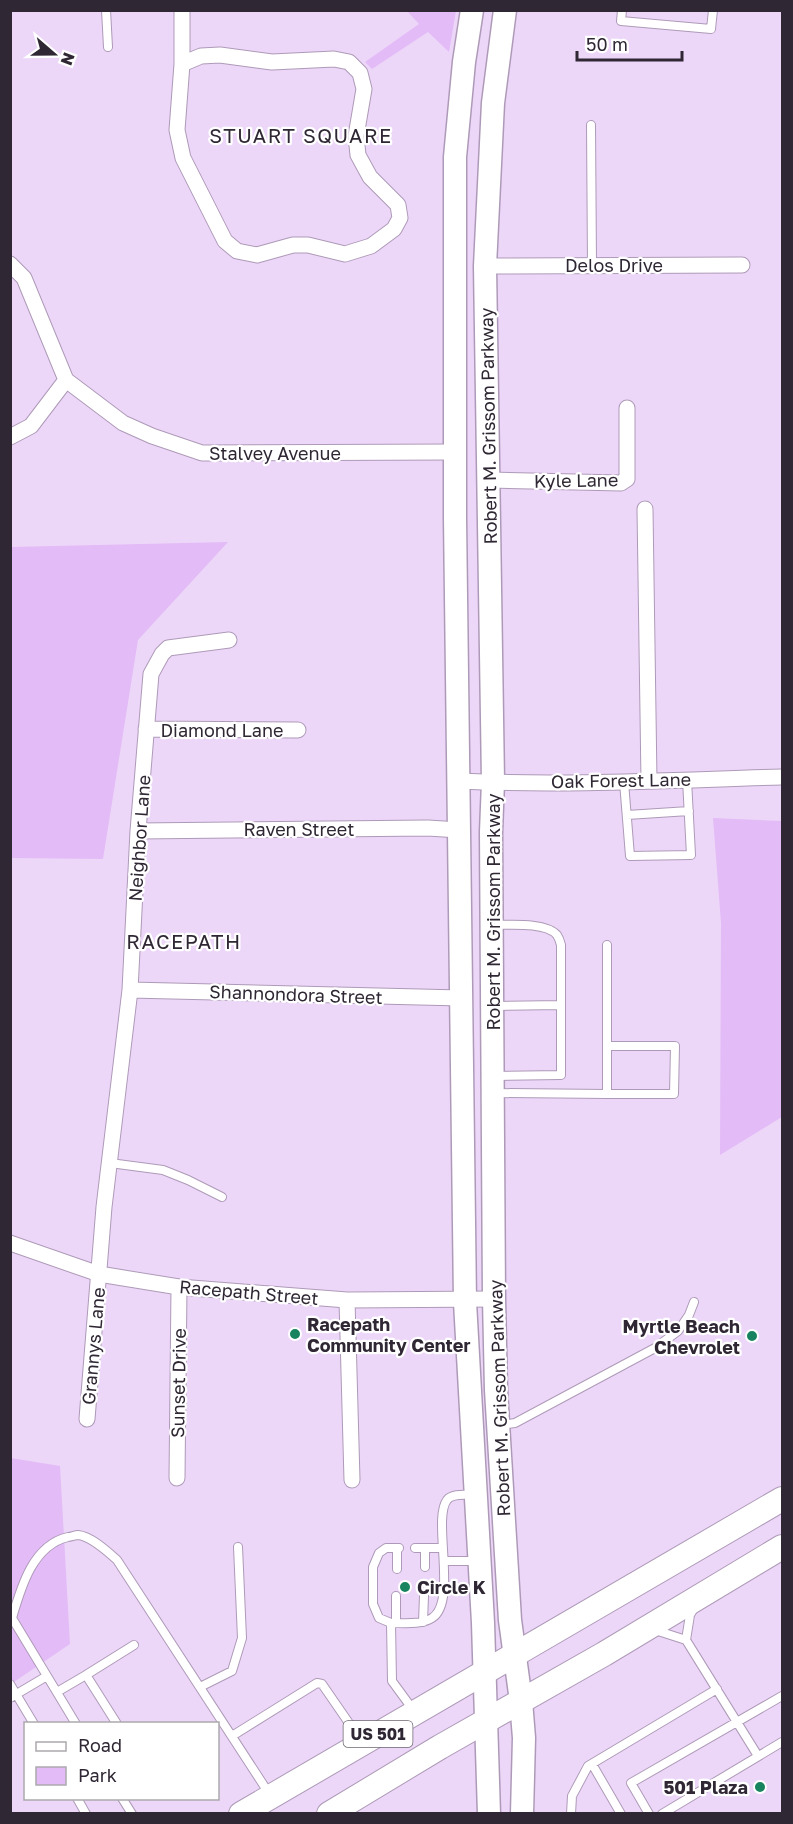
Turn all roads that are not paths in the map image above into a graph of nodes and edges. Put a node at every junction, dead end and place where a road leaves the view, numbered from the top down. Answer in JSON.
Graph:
{"nodes":[{"id":1,"x":106,"y":10,"type":"edge"},
{"id":2,"x":182,"y":10,"type":"edge"},
{"id":3,"x":472,"y":10,"type":"edge"},
{"id":4,"x":505,"y":10,"type":"edge"},
{"id":5,"x":622,"y":10,"type":"edge"},
{"id":6,"x":713,"y":10,"type":"edge"},
{"id":7,"x":108,"y":46,"type":"dead end"},
{"id":8,"x":182,"y":64,"type":"junction"},
{"id":9,"x":591,"y":125,"type":"dead end"},
{"id":10,"x":455,"y":156,"type":"junction"},
{"id":11,"x":490,"y":166,"type":"junction"},
{"id":12,"x":10,"y":264,"type":"edge"},
{"id":13,"x":742,"y":265,"type":"dead end"},
{"id":14,"x":485,"y":266,"type":"junction"},
{"id":15,"x":592,"y":266,"type":"junction"},
{"id":16,"x":66,"y":380,"type":"junction"},
{"id":17,"x":627,"y":408,"type":"dead end"},
{"id":18,"x":10,"y":437,"type":"edge"},
{"id":19,"x":455,"y":452,"type":"junction"},
{"id":20,"x":490,"y":480,"type":"junction"},
{"id":21,"x":645,"y":509,"type":"dead end"},
{"id":22,"x":229,"y":640,"type":"dead end"},
{"id":23,"x":146,"y":729,"type":"junction"},
{"id":24,"x":298,"y":730,"type":"dead end"},
{"id":25,"x":783,"y":777,"type":"edge"},
{"id":26,"x":687,"y":780,"type":"junction"},
{"id":27,"x":459,"y":781,"type":"junction"},
{"id":28,"x":624,"y":781,"type":"junction"},
{"id":29,"x":649,"y":781,"type":"junction"},
{"id":30,"x":493,"y":782,"type":"junction"},
{"id":31,"x":689,"y":811,"type":"junction"},
{"id":32,"x":627,"y":815,"type":"junction"},
{"id":33,"x":459,"y":830,"type":"junction"},
{"id":34,"x":138,"y":831,"type":"junction"},
{"id":35,"x":492,"y":925,"type":"junction"},
{"id":36,"x":607,"y":945,"type":"dead end"},
{"id":37,"x":130,"y":990,"type":"junction"},
{"id":38,"x":461,"y":998,"type":"junction"},
{"id":39,"x":560,"y":1005,"type":"junction"},
{"id":40,"x":493,"y":1006,"type":"junction"},
{"id":41,"x":608,"y":1046,"type":"junction"},
{"id":42,"x":492,"y":1084,"type":"junction"},
{"id":43,"x":608,"y":1095,"type":"junction"},
{"id":44,"x":110,"y":1163,"type":"junction"},
{"id":45,"x":222,"y":1197,"type":"dead end"},
{"id":46,"x":10,"y":1243,"type":"edge"},
{"id":47,"x":99,"y":1274,"type":"junction"},
{"id":48,"x":179,"y":1287,"type":"junction"},
{"id":49,"x":465,"y":1299,"type":"junction"},
{"id":50,"x":494,"y":1299,"type":"junction"},
{"id":51,"x":347,"y":1300,"type":"junction"},
{"id":52,"x":694,"y":1302,"type":"dead end"},
{"id":53,"x":87,"y":1419,"type":"dead end"},
{"id":54,"x":498,"y":1425,"type":"junction"},
{"id":55,"x":177,"y":1478,"type":"dead end"},
{"id":56,"x":352,"y":1480,"type":"dead end"},
{"id":57,"x":476,"y":1495,"type":"junction"},
{"id":58,"x":783,"y":1499,"type":"edge"},
{"id":59,"x":238,"y":1547,"type":"dead end"},
{"id":60,"x":783,"y":1547,"type":"edge"},
{"id":61,"x":415,"y":1548,"type":"dead end"},
{"id":62,"x":425,"y":1548,"type":"junction"},
{"id":63,"x":443,"y":1548,"type":"junction"},
{"id":64,"x":480,"y":1561,"type":"junction"},
{"id":65,"x":444,"y":1562,"type":"junction"},
{"id":66,"x":425,"y":1567,"type":"dead end"},
{"id":67,"x":397,"y":1569,"type":"dead end"},
{"id":68,"x":704,"y":1595,"type":"junction"},
{"id":69,"x":396,"y":1596,"type":"dead end"},
{"id":70,"x":424,"y":1596,"type":"dead end"},
{"id":71,"x":423,"y":1622,"type":"junction"},
{"id":72,"x":393,"y":1623,"type":"junction"},
{"id":73,"x":647,"y":1628,"type":"junction"},
{"id":74,"x":686,"y":1640,"type":"junction"},
{"id":75,"x":134,"y":1645,"type":"dead end"},
{"id":76,"x":514,"y":1655,"type":"junction"},
{"id":77,"x":485,"y":1672,"type":"junction"},
{"id":78,"x":86,"y":1675,"type":"junction"},
{"id":79,"x":47,"y":1676,"type":"junction"},
{"id":80,"x":10,"y":1684,"type":"edge"},
{"id":81,"x":200,"y":1687,"type":"junction"},
{"id":82,"x":717,"y":1689,"type":"junction"},
{"id":83,"x":57,"y":1692,"type":"junction"},
{"id":84,"x":14,"y":1696,"type":"edge"},
{"id":85,"x":783,"y":1696,"type":"edge"},
{"id":86,"x":521,"y":1701,"type":"junction"},
{"id":87,"x":415,"y":1713,"type":"junction"},
{"id":88,"x":487,"y":1720,"type":"junction"},
{"id":89,"x":33,"y":1722,"type":"edge"},
{"id":90,"x":75,"y":1722,"type":"edge"},
{"id":91,"x":116,"y":1722,"type":"edge"},
{"id":92,"x":737,"y":1722,"type":"junction"},
{"id":93,"x":227,"y":1728,"type":"junction"},
{"id":94,"x":219,"y":1733,"type":"edge"},
{"id":95,"x":232,"y":1736,"type":"junction"},
{"id":96,"x":783,"y":1742,"type":"edge"},
{"id":97,"x":362,"y":1743,"type":"junction"},
{"id":98,"x":758,"y":1756,"type":"junction"},
{"id":99,"x":592,"y":1764,"type":"junction"},
{"id":100,"x":271,"y":1796,"type":"junction"},
{"id":101,"x":78,"y":1800,"type":"edge"},
{"id":102,"x":123,"y":1800,"type":"edge"},
{"id":103,"x":86,"y":1814,"type":"edge"},
{"id":104,"x":132,"y":1814,"type":"edge"},
{"id":105,"x":241,"y":1814,"type":"edge"},
{"id":106,"x":329,"y":1814,"type":"edge"},
{"id":107,"x":489,"y":1814,"type":"edge"},
{"id":108,"x":522,"y":1814,"type":"edge"},
{"id":109,"x":571,"y":1814,"type":"edge"},
{"id":110,"x":621,"y":1814,"type":"edge"},
{"id":111,"x":649,"y":1814,"type":"edge"},
{"id":112,"x":662,"y":1814,"type":"edge"}],
"edges":[{"from":1,"to":7,"type":"lane"},
{"from":2,"to":8,"type":"street"},
{"from":3,"to":10,"type":"main road","name":"Robert M. Grissom Parkway"},
{"from":4,"to":11,"type":"main road","name":"Robert M. Grissom Parkway"},
{"from":5,"to":6,"type":"lane"},
{"from":8,"to":8,"type":"street"},
{"from":9,"to":15,"type":"lane"},
{"from":10,"to":11,"type":"main road"},
{"from":10,"to":19,"type":"main road","name":"Robert M. Grissom Parkway"},
{"from":11,"to":14,"type":"main road","name":"Robert M. Grissom Parkway"},
{"from":12,"to":16,"type":"street"},
{"from":13,"to":15,"type":"street","name":"Delos Drive"},
{"from":14,"to":15,"type":"street","name":"Delos Drive"},
{"from":14,"to":20,"type":"main road","name":"Robert M. Grissom Parkway"},
{"from":16,"to":18,"type":"street"},
{"from":16,"to":19,"type":"street","name":"Stalvey Avenue"},
{"from":17,"to":20,"type":"street","name":"Kyle Lane"},
{"from":19,"to":27,"type":"main road","name":"Robert M. Grissom Parkway"},
{"from":20,"to":30,"type":"main road","name":"Robert M. Grissom Parkway"},
{"from":21,"to":29,"type":"street"},
{"from":22,"to":23,"type":"street","name":"Neighbor Lane"},
{"from":23,"to":24,"type":"street","name":"Diamond Lane"},
{"from":23,"to":34,"type":"street","name":"Neighbor Lane"},
{"from":25,"to":26,"type":"street","name":"Oak Forest Lane"},
{"from":26,"to":29,"type":"street","name":"Oak Forest Lane"},
{"from":26,"to":31,"type":"lane"},
{"from":27,"to":30,"type":"street","name":"Oak Forest Lane"},
{"from":27,"to":33,"type":"main road","name":"Robert M. Grissom Parkway"},
{"from":28,"to":29,"type":"street","name":"Oak Forest Lane"},
{"from":28,"to":30,"type":"street","name":"Oak Forest Lane"},
{"from":28,"to":32,"type":"lane"},
{"from":30,"to":35,"type":"main road","name":"Robert M. Grissom Parkway"},
{"from":31,"to":32,"type":"lane"},
{"from":31,"to":32,"type":"lane"},
{"from":33,"to":34,"type":"street","name":"Raven Street"},
{"from":33,"to":38,"type":"main road","name":"Robert M. Grissom Parkway"},
{"from":34,"to":37,"type":"street","name":"Neighbor Lane"},
{"from":35,"to":39,"type":"lane"},
{"from":35,"to":40,"type":"main road","name":"Robert M. Grissom Parkway"},
{"from":36,"to":41,"type":"lane"},
{"from":37,"to":38,"type":"street","name":"Shannondora Street"},
{"from":37,"to":44,"type":"street","name":"Neighbor Lane"},
{"from":38,"to":49,"type":"main road","name":"Robert M. Grissom Parkway"},
{"from":39,"to":40,"type":"lane"},
{"from":39,"to":42,"type":"lane"},
{"from":40,"to":42,"type":"main road","name":"Robert M. Grissom Parkway"},
{"from":41,"to":43,"type":"lane"},
{"from":41,"to":43,"type":"lane"},
{"from":42,"to":43,"type":"lane"},
{"from":42,"to":50,"type":"main road","name":"Robert M. Grissom Parkway"},
{"from":44,"to":45,"type":"lane"},
{"from":44,"to":47,"type":"street","name":"Neighbor Lane"},
{"from":46,"to":47,"type":"street","name":"Racepath Street"},
{"from":47,"to":48,"type":"street","name":"Racepath Street"},
{"from":47,"to":53,"type":"street","name":"Grannys Lane"},
{"from":48,"to":51,"type":"street","name":"Racepath Street"},
{"from":48,"to":55,"type":"street","name":"Sunset Drive"},
{"from":49,"to":50,"type":"street","name":"Racepath Street"},
{"from":49,"to":51,"type":"street","name":"Racepath Street"},
{"from":49,"to":57,"type":"main road","name":"Robert M. Grissom Parkway"},
{"from":50,"to":54,"type":"main road","name":"Robert M. Grissom Parkway"},
{"from":51,"to":56,"type":"street"},
{"from":52,"to":54,"type":"lane"},
{"from":54,"to":76,"type":"main road","name":"Robert M. Grissom Parkway"},
{"from":57,"to":63,"type":"lane"},
{"from":57,"to":64,"type":"main road","name":"Robert M. Grissom Parkway"},
{"from":58,"to":76,"type":"main road","number":"US 501"},
{"from":59,"to":81,"type":"lane"},
{"from":60,"to":68,"type":"main road","number":"US 501"},
{"from":61,"to":62,"type":"lane"},
{"from":62,"to":63,"type":"lane"},
{"from":62,"to":66,"type":"lane"},
{"from":63,"to":65,"type":"lane"},
{"from":64,"to":65,"type":"lane"},
{"from":64,"to":77,"type":"main road","name":"Robert M. Grissom Parkway"},
{"from":65,"to":71,"type":"lane"},
{"from":67,"to":72,"type":"lane"},
{"from":68,"to":73,"type":"main road","number":"US 501"},
{"from":68,"to":74,"type":"lane"},
{"from":69,"to":72,"type":"lane"},
{"from":70,"to":71,"type":"lane"},
{"from":71,"to":72,"type":"lane"},
{"from":72,"to":87,"type":"lane"},
{"from":73,"to":74,"type":"lane"},
{"from":73,"to":86,"type":"main road","number":"US 501"},
{"from":74,"to":82,"type":"lane"},
{"from":75,"to":78,"type":"lane"},
{"from":76,"to":77,"type":"main road","number":"US 501"},
{"from":76,"to":86,"type":"main road","name":"Robert M. Grissom Parkway"},
{"from":77,"to":87,"type":"main road","number":"US 501"},
{"from":77,"to":88,"type":"main road","name":"Robert M. Grissom Parkway"},
{"from":78,"to":83,"type":"lane"},
{"from":78,"to":91,"type":"lane"},
{"from":79,"to":81,"type":"lane"},
{"from":79,"to":83,"type":"lane"},
{"from":79,"to":84,"type":"lane"},
{"from":80,"to":84,"type":"lane"},
{"from":81,"to":93,"type":"lane"},
{"from":82,"to":92,"type":"lane"},
{"from":82,"to":99,"type":"lane"},
{"from":83,"to":90,"type":"lane"},
{"from":84,"to":89,"type":"lane"},
{"from":85,"to":92,"type":"lane"},
{"from":86,"to":88,"type":"main road","number":"US 501"},
{"from":86,"to":108,"type":"main road","name":"Robert M. Grissom Parkway"},
{"from":87,"to":97,"type":"main road","number":"US 501"},
{"from":88,"to":106,"type":"main road","number":"US 501"},
{"from":88,"to":107,"type":"main road","name":"Robert M. Grissom Parkway"},
{"from":92,"to":98,"type":"lane"},
{"from":92,"to":111,"type":"lane"},
{"from":93,"to":94,"type":"lane"},
{"from":93,"to":95,"type":"lane"},
{"from":95,"to":97,"type":"lane"},
{"from":95,"to":100,"type":"lane"},
{"from":96,"to":98,"type":"lane"},
{"from":97,"to":100,"type":"main road","number":"US 501"},
{"from":98,"to":112,"type":"lane"},
{"from":99,"to":109,"type":"lane"},
{"from":99,"to":110,"type":"lane"},
{"from":100,"to":105,"type":"main road","number":"US 501"},
{"from":101,"to":103,"type":"lane"},
{"from":102,"to":104,"type":"lane"}]}
